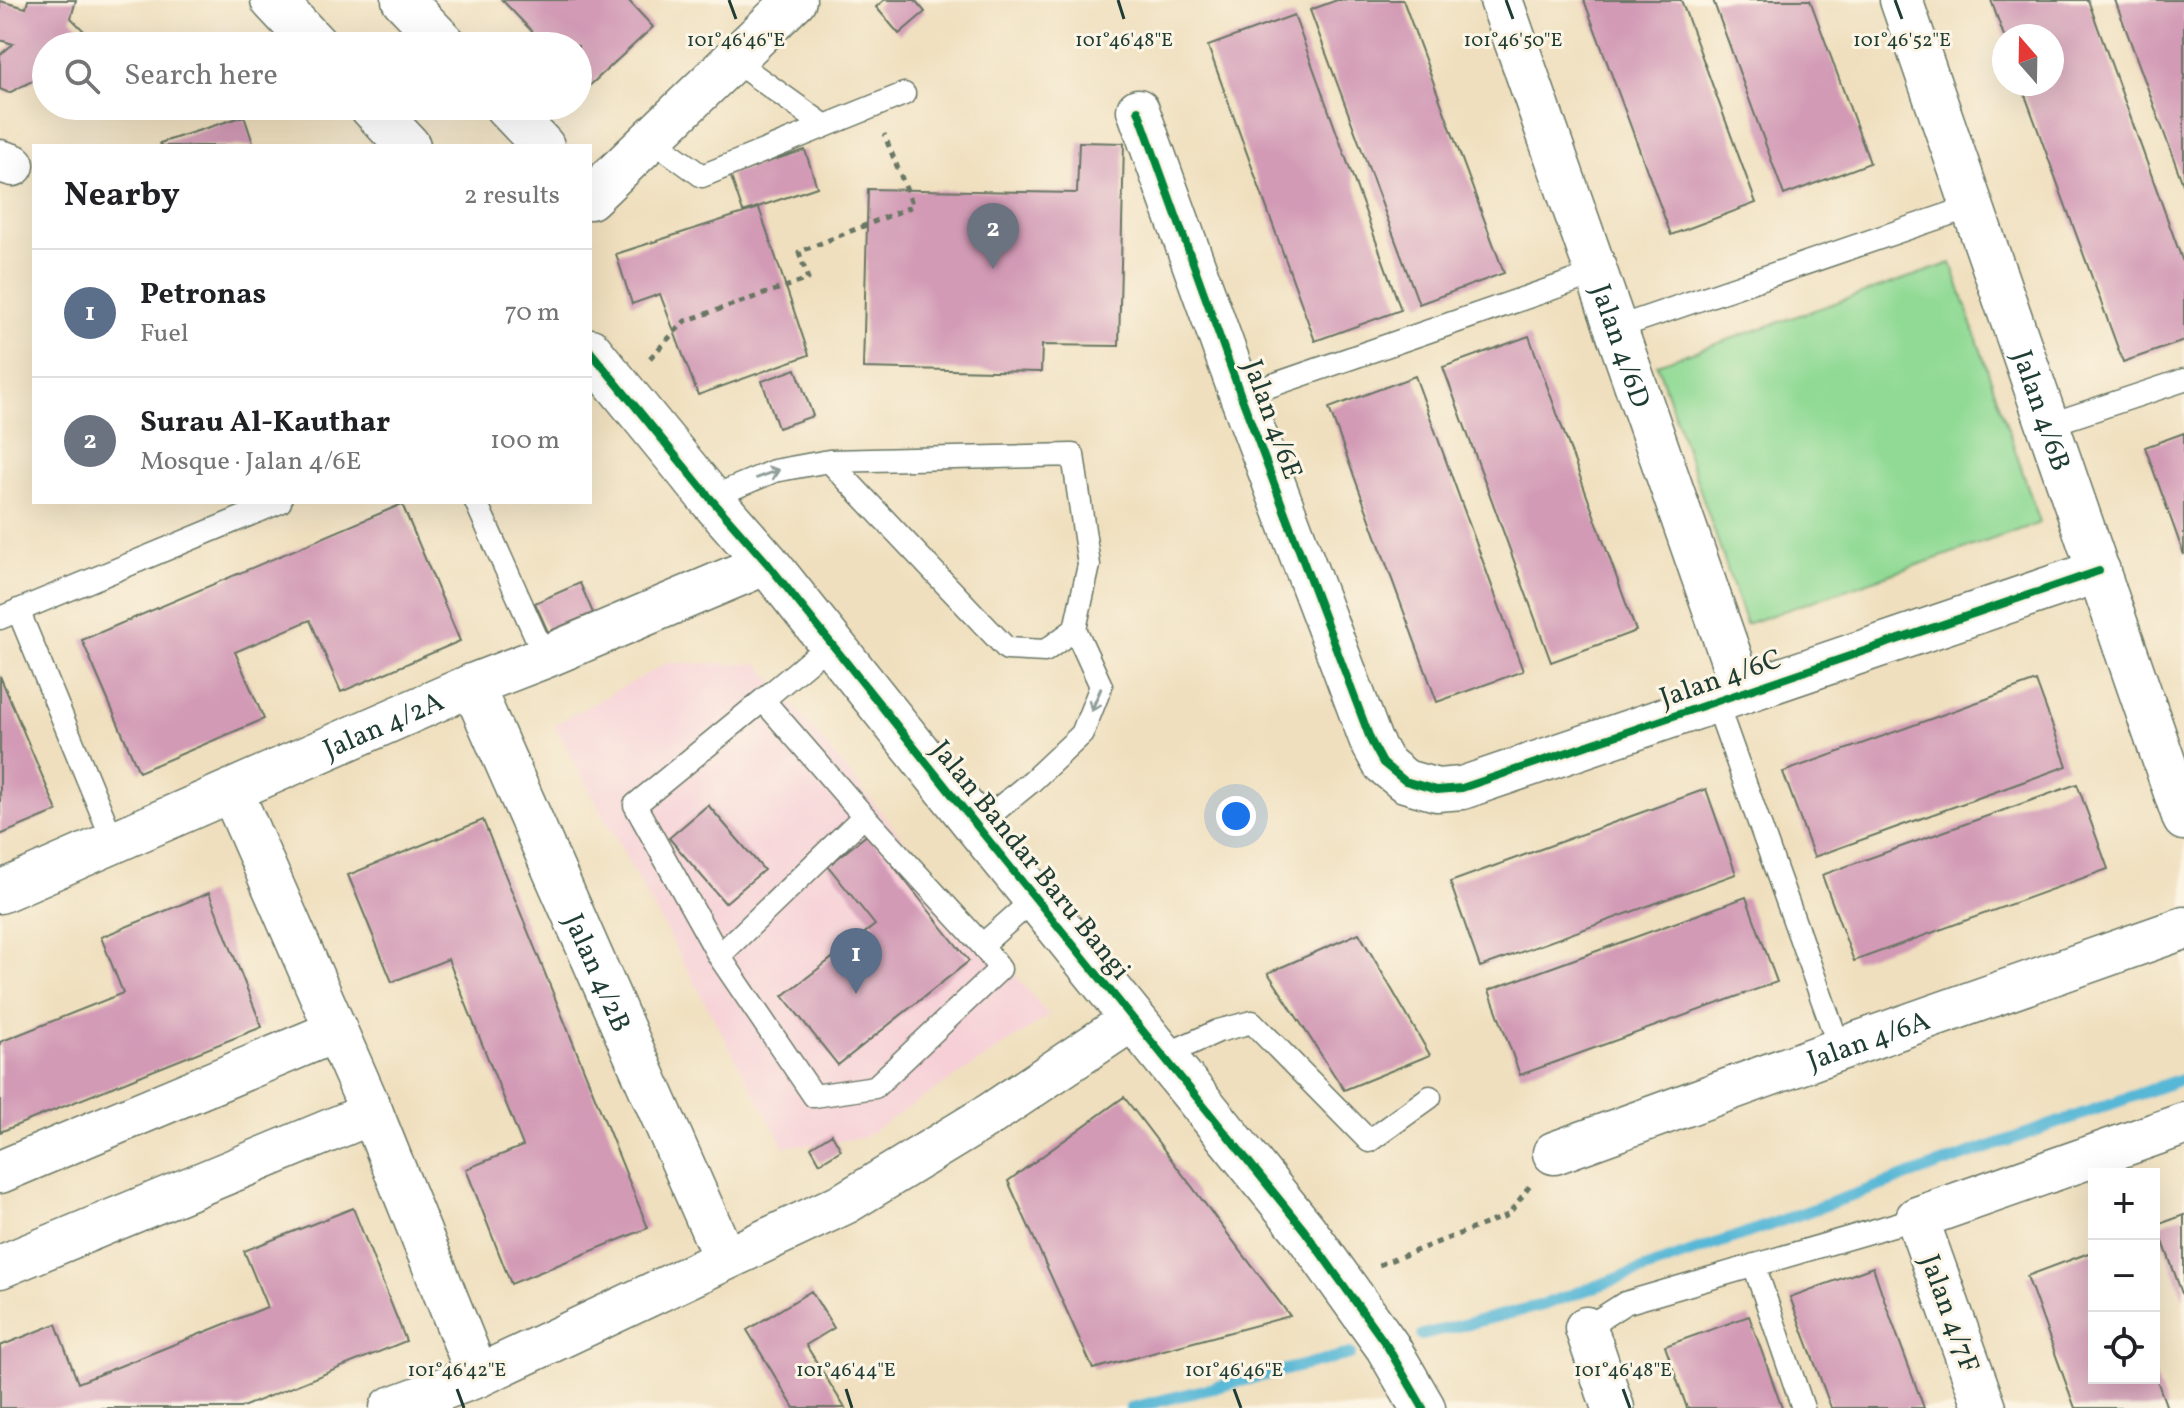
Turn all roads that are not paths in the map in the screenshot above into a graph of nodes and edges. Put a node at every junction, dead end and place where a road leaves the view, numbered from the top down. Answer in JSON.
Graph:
{"nodes":[{"id":1,"x":273,"y":0,"type":"edge"},
{"id":2,"x":403,"y":0,"type":"edge"},
{"id":3,"x":795,"y":0,"type":"edge"},
{"id":4,"x":1501,"y":0,"type":"edge"},
{"id":5,"x":1901,"y":0,"type":"edge"},
{"id":6,"x":303,"y":32,"type":"edge"},
{"id":7,"x":434,"y":32,"type":"edge"},
{"id":8,"x":733,"y":60,"type":"junction"},
{"id":9,"x":904,"y":94,"type":"dead end"},
{"id":10,"x":1138,"y":110,"type":"dead end"},
{"id":11,"x":384,"y":120,"type":"edge"},
{"id":12,"x":518,"y":120,"type":"edge"},
{"id":13,"x":825,"y":126,"type":"junction"},
{"id":14,"x":651,"y":139,"type":"junction"},
{"id":15,"x":406,"y":144,"type":"edge"},
{"id":16,"x":541,"y":144,"type":"edge"},
{"id":17,"x":592,"y":194,"type":"edge"},
{"id":18,"x":1973,"y":206,"type":"junction"},
{"id":19,"x":1597,"y":273,"type":"junction"},
{"id":20,"x":1616,"y":328,"type":"junction"},
{"id":21,"x":592,"y":353,"type":"edge"},
{"id":22,"x":2184,"y":380,"type":"edge"},
{"id":23,"x":1241,"y":396,"type":"junction"},
{"id":24,"x":2048,"y":425,"type":"junction"},
{"id":25,"x":829,"y":461,"type":"junction"},
{"id":26,"x":710,"y":498,"type":"junction"},
{"id":27,"x":275,"y":504,"type":"edge"},
{"id":28,"x":477,"y":504,"type":"edge"},
{"id":29,"x":767,"y":563,"type":"junction"},
{"id":30,"x":2099,"y":571,"type":"junction"},
{"id":31,"x":9,"y":614,"type":"edge"},
{"id":32,"x":1075,"y":629,"type":"junction"},
{"id":33,"x":831,"y":643,"type":"junction"},
{"id":34,"x":545,"y":657,"type":"junction"},
{"id":35,"x":472,"y":685,"type":"junction"},
{"id":36,"x":1729,"y":697,"type":"junction"},
{"id":37,"x":763,"y":700,"type":"junction"},
{"id":38,"x":1371,"y":741,"type":"joint"},
{"id":39,"x":232,"y":792,"type":"junction"},
{"id":40,"x":864,"y":816,"type":"junction"},
{"id":41,"x":2184,"y":819,"type":"edge"},
{"id":42,"x":977,"y":826,"type":"junction"},
{"id":43,"x":114,"y":843,"type":"junction"},
{"id":44,"x":0,"y":892,"type":"edge"},
{"id":45,"x":1035,"y":898,"type":"junction"},
{"id":46,"x":2184,"y":928,"type":"edge"},
{"id":47,"x":982,"y":945,"type":"junction"},
{"id":48,"x":719,"y":956,"type":"junction"},
{"id":49,"x":1133,"y":1019,"type":"junction"},
{"id":50,"x":336,"y":1031,"type":"junction"},
{"id":51,"x":1840,"y":1049,"type":"junction"},
{"id":52,"x":1163,"y":1056,"type":"junction"},
{"id":53,"x":1430,"y":1097,"type":"dead end"},
{"id":54,"x":372,"y":1113,"type":"junction"},
{"id":55,"x":2184,"y":1124,"type":"edge"},
{"id":56,"x":1554,"y":1153,"type":"road end"},
{"id":57,"x":0,"y":1172,"type":"edge"},
{"id":58,"x":1917,"y":1218,"type":"junction"},
{"id":59,"x":725,"y":1259,"type":"junction"},
{"id":60,"x":1754,"y":1265,"type":"junction"},
{"id":61,"x":0,"y":1267,"type":"edge"},
{"id":62,"x":1586,"y":1328,"type":"joint"},
{"id":63,"x":478,"y":1376,"type":"junction"},
{"id":64,"x":391,"y":1408,"type":"edge"},
{"id":65,"x":1423,"y":1408,"type":"edge"},
{"id":66,"x":1613,"y":1408,"type":"edge"},
{"id":67,"x":1803,"y":1408,"type":"edge"},
{"id":68,"x":1985,"y":1408,"type":"edge"}],
"edges":[{"from":1,"to":6,"type":"street"},
{"from":2,"to":7,"type":"street"},
{"from":3,"to":8,"type":"street"},
{"from":4,"to":19,"type":"street","name":"Jalan 4/6D"},
{"from":5,"to":18,"type":"street","name":"Jalan 4/6B"},
{"from":8,"to":13,"type":"lane"},
{"from":8,"to":14,"type":"street"},
{"from":9,"to":13,"type":"lane"},
{"from":10,"to":23,"type":"street","name":"Jalan 4/6E"},
{"from":11,"to":15,"type":"street"},
{"from":12,"to":16,"type":"street"},
{"from":13,"to":14,"type":"lane"},
{"from":14,"to":17,"type":"street"},
{"from":18,"to":20,"type":"lane"},
{"from":18,"to":24,"type":"street","name":"Jalan 4/6B"},
{"from":19,"to":20,"type":"street","name":"Jalan 4/6D"},
{"from":19,"to":23,"type":"lane"},
{"from":20,"to":36,"type":"street","name":"Jalan 4/6D"},
{"from":21,"to":26,"type":"street","name":"Jalan Bandar Baru Bangi"},
{"from":22,"to":24,"type":"lane"},
{"from":23,"to":38,"type":"street","name":"Jalan 4/6E"},
{"from":24,"to":30,"type":"street","name":"Jalan 4/6B"},
{"from":26,"to":25,"type":"lane","one_way":true},
{"from":25,"to":32,"type":"lane"},
{"from":25,"to":32,"type":"lane"},
{"from":26,"to":29,"type":"street","name":"Jalan Bandar Baru Bangi"},
{"from":27,"to":31,"type":"lane"},
{"from":28,"to":34,"type":"lane"},
{"from":29,"to":33,"type":"street","name":"Jalan Bandar Baru Bangi"},
{"from":29,"to":34,"type":"street","name":"Jalan 4/2A"},
{"from":30,"to":36,"type":"street","name":"Jalan 4/6C"},
{"from":30,"to":41,"type":"street","name":"Jalan 4/6B"},
{"from":31,"to":43,"type":"lane"},
{"from":32,"to":42,"type":"lane","one_way":true},
{"from":33,"to":37,"type":"lane"},
{"from":33,"to":42,"type":"street","name":"Jalan Bandar Baru Bangi"},
{"from":34,"to":35,"type":"street","name":"Jalan 4/2A"},
{"from":35,"to":39,"type":"street","name":"Jalan 4/2A"},
{"from":35,"to":59,"type":"street","name":"Jalan 4/2B"},
{"from":36,"to":38,"type":"street","name":"Jalan 4/6C"},
{"from":36,"to":51,"type":"lane"},
{"from":37,"to":40,"type":"lane"},
{"from":37,"to":48,"type":"lane"},
{"from":39,"to":43,"type":"street","name":"Jalan 4/2A"},
{"from":39,"to":50,"type":"street"},
{"from":40,"to":47,"type":"lane"},
{"from":40,"to":48,"type":"lane"},
{"from":42,"to":45,"type":"street","name":"Jalan Bandar Baru Bangi"},
{"from":43,"to":44,"type":"street","name":"Jalan 4/2A"},
{"from":45,"to":47,"type":"lane"},
{"from":45,"to":49,"type":"street","name":"Jalan Bandar Baru Bangi"},
{"from":46,"to":51,"type":"street","name":"Jalan 4/6A"},
{"from":47,"to":48,"type":"lane"},
{"from":49,"to":52,"type":"street","name":"Jalan Bandar Baru Bangi"},
{"from":49,"to":59,"type":"street"},
{"from":50,"to":54,"type":"street"},
{"from":50,"to":57,"type":"street"},
{"from":51,"to":56,"type":"street","name":"Jalan 4/6A"},
{"from":52,"to":53,"type":"lane"},
{"from":52,"to":65,"type":"street","name":"Jalan Bandar Baru Bangi"},
{"from":54,"to":61,"type":"street"},
{"from":54,"to":63,"type":"street"},
{"from":55,"to":58,"type":"street"},
{"from":58,"to":60,"type":"lane"},
{"from":58,"to":68,"type":"street","name":"Jalan 4/7F"},
{"from":59,"to":63,"type":"street"},
{"from":60,"to":62,"type":"lane"},
{"from":60,"to":67,"type":"lane"},
{"from":62,"to":66,"type":"street"},
{"from":63,"to":64,"type":"street"}]}
